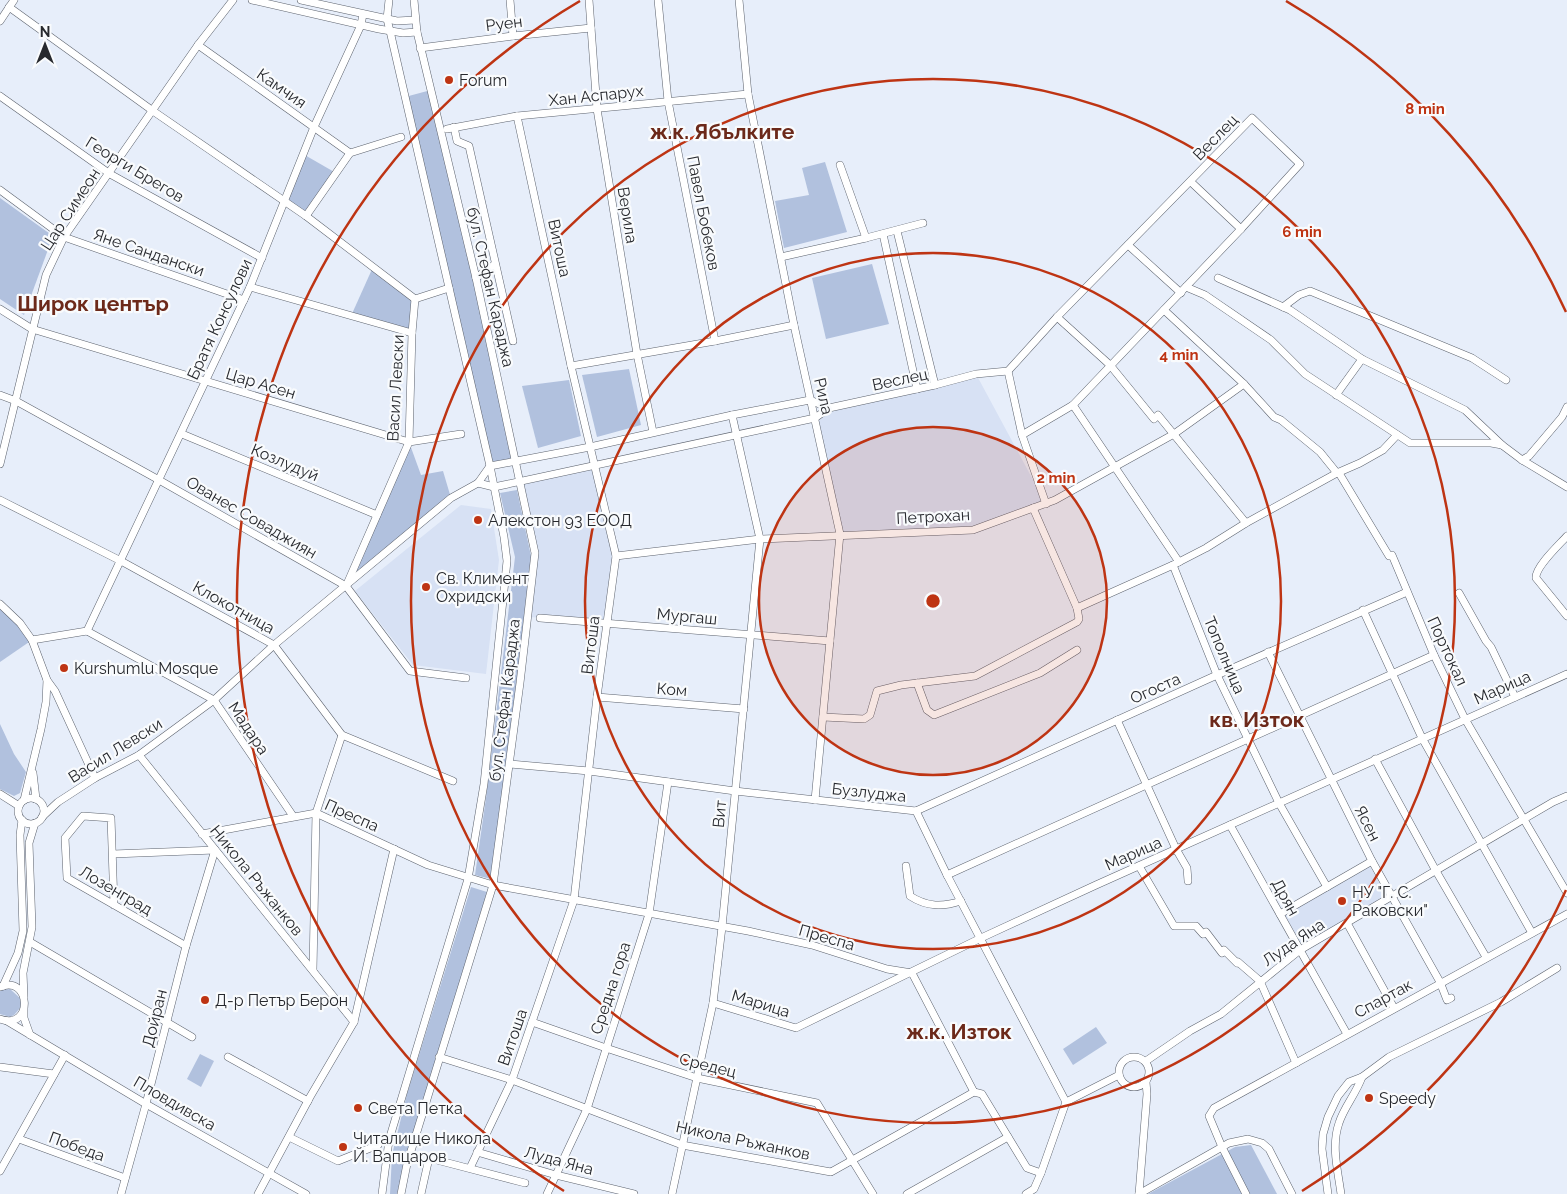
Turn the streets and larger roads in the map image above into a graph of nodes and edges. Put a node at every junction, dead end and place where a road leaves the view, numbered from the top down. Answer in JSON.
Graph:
{"nodes":[{"id":1,"x":14,"y":0,"type":"edge"},
{"id":2,"x":232,"y":0,"type":"edge"},
{"id":3,"x":252,"y":0,"type":"edge"},
{"id":4,"x":301,"y":0,"type":"edge"},
{"id":5,"x":388,"y":0,"type":"edge"},
{"id":6,"x":414,"y":0,"type":"edge"},
{"id":7,"x":510,"y":0,"type":"edge"},
{"id":8,"x":589,"y":0,"type":"edge"},
{"id":9,"x":658,"y":0,"type":"edge"},
{"id":10,"x":739,"y":0,"type":"edge"},
{"id":11,"x":9,"y":8,"type":"junction"},
{"id":12,"x":363,"y":14,"type":"junction"},
{"id":13,"x":387,"y":19,"type":"junction"},
{"id":14,"x":415,"y":20,"type":"junction"},
{"id":15,"x":0,"y":21,"type":"edge"},
{"id":16,"x":361,"y":25,"type":"junction"},
{"id":17,"x":591,"y":28,"type":"junction"},
{"id":18,"x":390,"y":31,"type":"junction"},
{"id":19,"x":417,"y":32,"type":"junction"},
{"id":20,"x":513,"y":36,"type":"junction"},
{"id":21,"x":198,"y":45,"type":"junction"},
{"id":22,"x":420,"y":48,"type":"junction"},
{"id":23,"x":748,"y":94,"type":"junction"},
{"id":24,"x":0,"y":96,"type":"edge"},
{"id":25,"x":668,"y":102,"type":"junction"},
{"id":26,"x":597,"y":109,"type":"junction"},
{"id":27,"x":153,"y":111,"type":"junction"},
{"id":28,"x":517,"y":116,"type":"junction"},
{"id":29,"x":314,"y":127,"type":"junction"},
{"id":30,"x":401,"y":137,"type":"dead end"},
{"id":31,"x":350,"y":153,"type":"junction"},
{"id":32,"x":840,"y":165,"type":"dead end"},
{"id":33,"x":110,"y":174,"type":"junction"},
{"id":34,"x":1191,"y":182,"type":"junction"},
{"id":35,"x":0,"y":190,"type":"edge"},
{"id":36,"x":284,"y":201,"type":"junction"},
{"id":37,"x":306,"y":216,"type":"junction"},
{"id":38,"x":923,"y":224,"type":"dead end"},
{"id":39,"x":1241,"y":229,"type":"junction"},
{"id":40,"x":897,"y":230,"type":"junction"},
{"id":41,"x":883,"y":234,"type":"junction"},
{"id":42,"x":64,"y":237,"type":"junction"},
{"id":43,"x":866,"y":238,"type":"junction"},
{"id":44,"x":1128,"y":246,"type":"junction"},
{"id":45,"x":781,"y":257,"type":"junction"},
{"id":46,"x":262,"y":258,"type":"junction"},
{"id":47,"x":495,"y":264,"type":"junction"},
{"id":48,"x":476,"y":278,"type":"junction"},
{"id":49,"x":1218,"y":278,"type":"dead end"},
{"id":50,"x":250,"y":287,"type":"junction"},
{"id":51,"x":449,"y":288,"type":"junction"},
{"id":52,"x":1183,"y":290,"type":"junction"},
{"id":53,"x":244,"y":300,"type":"junction"},
{"id":54,"x":415,"y":300,"type":"junction"},
{"id":55,"x":1283,"y":307,"type":"junction"},
{"id":56,"x":0,"y":309,"type":"edge"},
{"id":57,"x":1164,"y":310,"type":"junction"},
{"id":58,"x":1057,"y":317,"type":"junction"},
{"id":59,"x":794,"y":324,"type":"junction"},
{"id":60,"x":32,"y":329,"type":"junction"},
{"id":61,"x":412,"y":334,"type":"junction"},
{"id":62,"x":513,"y":341,"type":"dead end"},
{"id":63,"x":715,"y":341,"type":"junction"},
{"id":64,"x":637,"y":354,"type":"junction"},
{"id":65,"x":1362,"y":359,"type":"junction"},
{"id":66,"x":1110,"y":365,"type":"junction"},
{"id":67,"x":571,"y":366,"type":"junction"},
{"id":68,"x":1008,"y":370,"type":"junction"},
{"id":69,"x":206,"y":380,"type":"junction"},
{"id":70,"x":1506,"y":380,"type":"dead end"},
{"id":71,"x":1244,"y":384,"type":"junction"},
{"id":72,"x":936,"y":385,"type":"junction"},
{"id":73,"x":917,"y":388,"type":"junction"},
{"id":74,"x":0,"y":395,"type":"edge"},
{"id":75,"x":1336,"y":395,"type":"junction"},
{"id":76,"x":810,"y":400,"type":"junction"},
{"id":77,"x":16,"y":402,"type":"junction"},
{"id":78,"x":1074,"y":405,"type":"junction"},
{"id":79,"x":1567,"y":406,"type":"edge"},
{"id":80,"x":829,"y":408,"type":"junction"},
{"id":81,"x":732,"y":415,"type":"junction"},
{"id":82,"x":815,"y":418,"type":"junction"},
{"id":83,"x":653,"y":432,"type":"junction"},
{"id":84,"x":182,"y":434,"type":"junction"},
{"id":85,"x":461,"y":434,"type":"dead end"},
{"id":86,"x":1174,"y":434,"type":"junction"},
{"id":87,"x":737,"y":435,"type":"junction"},
{"id":88,"x":1022,"y":435,"type":"junction"},
{"id":89,"x":1397,"y":435,"type":"junction"},
{"id":90,"x":409,"y":442,"type":"junction"},
{"id":91,"x":1502,"y":445,"type":"junction"},
{"id":92,"x":590,"y":446,"type":"junction"},
{"id":93,"x":1522,"y":460,"type":"junction"},
{"id":94,"x":515,"y":461,"type":"junction"},
{"id":95,"x":0,"y":464,"type":"edge"},
{"id":96,"x":490,"y":466,"type":"junction"},
{"id":97,"x":594,"y":466,"type":"junction"},
{"id":98,"x":1114,"y":468,"type":"junction"},
{"id":99,"x":1338,"y":473,"type":"junction"},
{"id":100,"x":159,"y":480,"type":"junction"},
{"id":101,"x":519,"y":482,"type":"junction"},
{"id":102,"x":478,"y":483,"type":"junction"},
{"id":103,"x":494,"y":487,"type":"junction"},
{"id":104,"x":1567,"y":487,"type":"edge"},
{"id":105,"x":0,"y":500,"type":"edge"},
{"id":106,"x":1046,"y":504,"type":"junction"},
{"id":107,"x":1033,"y":508,"type":"junction"},
{"id":108,"x":377,"y":515,"type":"junction"},
{"id":109,"x":1246,"y":523,"type":"junction"},
{"id":110,"x":840,"y":534,"type":"junction"},
{"id":111,"x":1567,"y":536,"type":"edge"},
{"id":112,"x":760,"y":539,"type":"junction"},
{"id":113,"x":616,"y":556,"type":"junction"},
{"id":114,"x":122,"y":561,"type":"junction"},
{"id":115,"x":1176,"y":564,"type":"junction"},
{"id":116,"x":346,"y":586,"type":"junction"},
{"id":117,"x":1407,"y":592,"type":"junction"},
{"id":118,"x":1459,"y":592,"type":"dead end"},
{"id":119,"x":0,"y":604,"type":"edge"},
{"id":120,"x":1076,"y":608,"type":"junction"},
{"id":121,"x":1363,"y":610,"type":"junction"},
{"id":122,"x":1567,"y":616,"type":"edge"},
{"id":123,"x":540,"y":618,"type":"dead end"},
{"id":124,"x":607,"y":622,"type":"junction"},
{"id":125,"x":87,"y":631,"type":"junction"},
{"id":126,"x":752,"y":635,"type":"junction"},
{"id":127,"x":32,"y":640,"type":"junction"},
{"id":128,"x":830,"y":641,"type":"junction"},
{"id":129,"x":274,"y":645,"type":"junction"},
{"id":130,"x":1077,"y":650,"type":"dead end"},
{"id":131,"x":1268,"y":652,"type":"junction"},
{"id":132,"x":1434,"y":655,"type":"junction"},
{"id":133,"x":1393,"y":674,"type":"junction"},
{"id":134,"x":1216,"y":675,"type":"junction"},
{"id":135,"x":1566,"y":675,"type":"edge"},
{"id":136,"x":466,"y":678,"type":"dead end"},
{"id":137,"x":47,"y":680,"type":"junction"},
{"id":138,"x":917,"y":683,"type":"junction"},
{"id":139,"x":597,"y":697,"type":"junction"},
{"id":140,"x":1515,"y":697,"type":"junction"},
{"id":141,"x":214,"y":700,"type":"junction"},
{"id":142,"x":744,"y":709,"type":"junction"},
{"id":143,"x":823,"y":716,"type":"junction"},
{"id":144,"x":1299,"y":717,"type":"junction"},
{"id":145,"x":1465,"y":719,"type":"junction"},
{"id":146,"x":1117,"y":720,"type":"junction"},
{"id":147,"x":342,"y":735,"type":"junction"},
{"id":148,"x":1422,"y":738,"type":"junction"},
{"id":149,"x":1248,"y":739,"type":"junction"},
{"id":150,"x":139,"y":755,"type":"junction"},
{"id":151,"x":1375,"y":759,"type":"junction"},
{"id":152,"x":510,"y":764,"type":"junction"},
{"id":153,"x":32,"y":770,"type":"junction"},
{"id":154,"x":588,"y":771,"type":"junction"},
{"id":155,"x":95,"y":778,"type":"junction"},
{"id":156,"x":1331,"y":780,"type":"junction"},
{"id":157,"x":453,"y":781,"type":"dead end"},
{"id":158,"x":668,"y":782,"type":"junction"},
{"id":159,"x":1147,"y":784,"type":"junction"},
{"id":160,"x":735,"y":791,"type":"junction"},
{"id":161,"x":0,"y":794,"type":"edge"},
{"id":162,"x":1567,"y":796,"type":"edge"},
{"id":163,"x":38,"y":800,"type":"junction"},
{"id":164,"x":815,"y":800,"type":"junction"},
{"id":165,"x":58,"y":802,"type":"junction"},
{"id":166,"x":21,"y":803,"type":"junction"},
{"id":167,"x":1279,"y":803,"type":"junction"},
{"id":168,"x":916,"y":811,"type":"junction"},
{"id":169,"x":316,"y":813,"type":"junction"},
{"id":170,"x":293,"y":816,"type":"junction"},
{"id":171,"x":42,"y":817,"type":"junction"},
{"id":172,"x":1524,"y":819,"type":"junction"},
{"id":173,"x":22,"y":820,"type":"junction"},
{"id":174,"x":35,"y":823,"type":"junction"},
{"id":175,"x":1230,"y":825,"type":"junction"},
{"id":176,"x":202,"y":834,"type":"junction"},
{"id":177,"x":1482,"y":844,"type":"junction"},
{"id":178,"x":394,"y":849,"type":"junction"},
{"id":179,"x":1176,"y":849,"type":"junction"},
{"id":180,"x":215,"y":850,"type":"junction"},
{"id":181,"x":113,"y":854,"type":"junction"},
{"id":182,"x":1372,"y":861,"type":"junction"},
{"id":183,"x":906,"y":866,"type":"dead end"},
{"id":184,"x":1139,"y":866,"type":"junction"},
{"id":185,"x":1436,"y":871,"type":"junction"},
{"id":186,"x":947,"y":875,"type":"junction"},
{"id":187,"x":468,"y":879,"type":"junction"},
{"id":188,"x":1188,"y":881,"type":"dead end"},
{"id":189,"x":493,"y":885,"type":"junction"},
{"id":190,"x":1327,"y":887,"type":"junction"},
{"id":191,"x":1567,"y":893,"type":"edge"},
{"id":192,"x":1392,"y":898,"type":"junction"},
{"id":193,"x":574,"y":900,"type":"junction"},
{"id":194,"x":961,"y":901,"type":"junction"},
{"id":195,"x":114,"y":905,"type":"junction"},
{"id":196,"x":649,"y":914,"type":"junction"},
{"id":197,"x":1280,"y":914,"type":"junction"},
{"id":198,"x":1567,"y":914,"type":"edge"},
{"id":199,"x":1347,"y":923,"type":"junction"},
{"id":200,"x":722,"y":927,"type":"junction"},
{"id":201,"x":1532,"y":932,"type":"junction"},
{"id":202,"x":981,"y":938,"type":"junction"},
{"id":203,"x":30,"y":942,"type":"junction"},
{"id":204,"x":186,"y":946,"type":"junction"},
{"id":205,"x":1300,"y":950,"type":"junction"},
{"id":206,"x":1486,"y":957,"type":"junction"},
{"id":207,"x":1557,"y":968,"type":"dead end"},
{"id":208,"x":313,"y":970,"type":"junction"},
{"id":209,"x":912,"y":973,"type":"junction"},
{"id":210,"x":1260,"y":981,"type":"junction"},
{"id":211,"x":1440,"y":982,"type":"junction"},
{"id":212,"x":2,"y":986,"type":"edge"},
{"id":213,"x":24,"y":997,"type":"junction"},
{"id":214,"x":1451,"y":998,"type":"dead end"},
{"id":215,"x":713,"y":1003,"type":"junction"},
{"id":216,"x":1394,"y":1008,"type":"junction"},
{"id":217,"x":24,"y":1010,"type":"junction"},
{"id":218,"x":3,"y":1020,"type":"edge"},
{"id":219,"x":354,"y":1022,"type":"junction"},
{"id":220,"x":532,"y":1022,"type":"junction"},
{"id":221,"x":166,"y":1023,"type":"junction"},
{"id":222,"x":1348,"y":1034,"type":"junction"},
{"id":223,"x":30,"y":1035,"type":"junction"},
{"id":224,"x":192,"y":1037,"type":"dead end"},
{"id":225,"x":606,"y":1048,"type":"junction"},
{"id":226,"x":65,"y":1055,"type":"junction"},
{"id":227,"x":228,"y":1057,"type":"dead end"},
{"id":228,"x":439,"y":1057,"type":"junction"},
{"id":229,"x":1146,"y":1062,"type":"junction"},
{"id":230,"x":1296,"y":1063,"type":"junction"},
{"id":231,"x":0,"y":1067,"type":"edge"},
{"id":232,"x":54,"y":1074,"type":"junction"},
{"id":233,"x":1119,"y":1075,"type":"junction"},
{"id":234,"x":1362,"y":1077,"type":"junction"},
{"id":235,"x":697,"y":1078,"type":"junction"},
{"id":236,"x":512,"y":1080,"type":"junction"},
{"id":237,"x":1146,"y":1082,"type":"junction"},
{"id":238,"x":974,"y":1092,"type":"junction"},
{"id":239,"x":308,"y":1102,"type":"junction"},
{"id":240,"x":1066,"y":1102,"type":"junction"},
{"id":241,"x":146,"y":1104,"type":"junction"},
{"id":242,"x":587,"y":1110,"type":"junction"},
{"id":243,"x":1008,"y":1137,"type":"junction"},
{"id":244,"x":289,"y":1138,"type":"junction"},
{"id":245,"x":18,"y":1139,"type":"junction"},
{"id":246,"x":378,"y":1145,"type":"dead end"},
{"id":247,"x":682,"y":1145,"type":"junction"},
{"id":248,"x":1222,"y":1146,"type":"junction"},
{"id":249,"x":477,"y":1152,"type":"junction"},
{"id":250,"x":851,"y":1161,"type":"junction"},
{"id":251,"x":470,"y":1168,"type":"junction"},
{"id":252,"x":0,"y":1171,"type":"edge"},
{"id":253,"x":270,"y":1172,"type":"junction"},
{"id":254,"x":1041,"y":1173,"type":"junction"},
{"id":255,"x":556,"y":1175,"type":"junction"},
{"id":256,"x":125,"y":1178,"type":"junction"},
{"id":257,"x":525,"y":1183,"type":"dead end"},
{"id":258,"x":1036,"y":1192,"type":"edge"},
{"id":259,"x":121,"y":1194,"type":"edge"},
{"id":260,"x":258,"y":1194,"type":"edge"},
{"id":261,"x":306,"y":1194,"type":"edge"},
{"id":262,"x":382,"y":1194,"type":"edge"},
{"id":263,"x":401,"y":1194,"type":"edge"},
{"id":264,"x":421,"y":1194,"type":"edge"},
{"id":265,"x":547,"y":1194,"type":"edge"},
{"id":266,"x":634,"y":1194,"type":"edge"},
{"id":267,"x":672,"y":1194,"type":"edge"},
{"id":268,"x":873,"y":1194,"type":"edge"},
{"id":269,"x":907,"y":1194,"type":"edge"},
{"id":270,"x":1026,"y":1194,"type":"edge"},
{"id":271,"x":1139,"y":1194,"type":"edge"},
{"id":272,"x":1246,"y":1194,"type":"edge"},
{"id":273,"x":1292,"y":1194,"type":"edge"},
{"id":274,"x":1328,"y":1194,"type":"edge"},
{"id":275,"x":1341,"y":1194,"type":"edge"}],
"edges":[{"from":1,"to":11,"type":"street"},
{"from":2,"to":21,"type":"street","name":"Цар Симеон"},
{"from":3,"to":16,"type":"street"},
{"from":4,"to":12,"type":"street"},
{"from":5,"to":13,"type":"street","name":"бул. Стефан Караджа"},
{"from":6,"to":14,"type":"street","name":"бул. Стефан Караджа"},
{"from":7,"to":20,"type":"street"},
{"from":8,"to":17,"type":"street","name":"Верила"},
{"from":9,"to":25,"type":"street","name":"Павел Бобеков"},
{"from":10,"to":23,"type":"street","name":"Рила"},
{"from":11,"to":15,"type":"street"},
{"from":11,"to":27,"type":"street"},
{"from":12,"to":13,"type":"street"},
{"from":12,"to":16,"type":"street","name":"Братя Консулови"},
{"from":13,"to":14,"type":"street"},
{"from":13,"to":18,"type":"street","name":"бул. Стефан Караджа"},
{"from":14,"to":19,"type":"street","name":"бул. Стефан Караджа"},
{"from":16,"to":18,"type":"street"},
{"from":16,"to":29,"type":"street","name":"Братя Консулови"},
{"from":17,"to":20,"type":"street","name":"Руен"},
{"from":17,"to":26,"type":"street","name":"Верила"},
{"from":18,"to":19,"type":"street"},
{"from":18,"to":51,"type":"street","name":"бул. Стефан Караджа"},
{"from":19,"to":22,"type":"street","name":"бул. Стефан Караджа"},
{"from":20,"to":22,"type":"street","name":"Руен"},
{"from":21,"to":27,"type":"street","name":"Цар Симеон"},
{"from":21,"to":29,"type":"street","name":"Камчия"},
{"from":22,"to":48,"type":"street","name":"бул. Стефан Караджа"},
{"from":23,"to":25,"type":"street","name":"Хан Аспарух"},
{"from":23,"to":45,"type":"street","name":"Рила"},
{"from":24,"to":33,"type":"street","name":"Георги Брегов"},
{"from":25,"to":26,"type":"street","name":"Хан Аспарух"},
{"from":25,"to":63,"type":"street","name":"Павел Бобеков"},
{"from":26,"to":28,"type":"street","name":"Хан Аспарух"},
{"from":26,"to":64,"type":"street","name":"Верила"},
{"from":27,"to":33,"type":"street","name":"Цар Симеон"},
{"from":27,"to":36,"type":"street"},
{"from":28,"to":47,"type":"street","name":"Хан Аспарух"},
{"from":28,"to":67,"type":"street","name":"Витоша"},
{"from":29,"to":31,"type":"street","name":"Камчия"},
{"from":29,"to":36,"type":"street","name":"Братя Консулови"},
{"from":30,"to":31,"type":"street"},
{"from":31,"to":37,"type":"street"},
{"from":32,"to":43,"type":"street"},
{"from":33,"to":42,"type":"street","name":"Цар Симеон"},
{"from":33,"to":46,"type":"street","name":"Георги Брегов"},
{"from":34,"to":39,"type":"street"},
{"from":34,"to":39,"type":"street","name":"Веслец"},
{"from":34,"to":44,"type":"street","name":"Веслец"},
{"from":35,"to":42,"type":"street","name":"Яне Сандански"},
{"from":36,"to":37,"type":"street"},
{"from":36,"to":46,"type":"street","name":"Братя Консулови"},
{"from":37,"to":54,"type":"street"},
{"from":38,"to":40,"type":"street"},
{"from":39,"to":52,"type":"street","name":"Веслец"},
{"from":40,"to":41,"type":"street"},
{"from":40,"to":72,"type":"street"},
{"from":41,"to":43,"type":"street"},
{"from":41,"to":73,"type":"street"},
{"from":42,"to":53,"type":"street","name":"Яне Сандански"},
{"from":42,"to":60,"type":"street","name":"Цар Симеон"},
{"from":43,"to":45,"type":"street"},
{"from":44,"to":52,"type":"street"},
{"from":44,"to":58,"type":"street","name":"Веслец"},
{"from":45,"to":59,"type":"street","name":"Рила"},
{"from":46,"to":50,"type":"street","name":"Братя Консулови"},
{"from":47,"to":48,"type":"street"},
{"from":47,"to":62,"type":"street"},
{"from":48,"to":94,"type":"street","name":"бул. Стефан Караджа"},
{"from":49,"to":55,"type":"street"},
{"from":50,"to":53,"type":"street","name":"Братя Консулови"},
{"from":50,"to":61,"type":"street"},
{"from":51,"to":54,"type":"street"},
{"from":51,"to":96,"type":"street","name":"бул. Стефан Караджа"},
{"from":52,"to":57,"type":"street","name":"Веслец"},
{"from":52,"to":75,"type":"street"},
{"from":53,"to":69,"type":"street","name":"Братя Консулови"},
{"from":54,"to":61,"type":"street","name":"Васил Левски"},
{"from":55,"to":65,"type":"street"},
{"from":55,"to":70,"type":"street"},
{"from":56,"to":60,"type":"street","name":"Цар Асен"},
{"from":57,"to":66,"type":"street","name":"Веслец"},
{"from":57,"to":71,"type":"street","name":"Портокал"},
{"from":58,"to":66,"type":"street"},
{"from":58,"to":68,"type":"street","name":"Веслец"},
{"from":59,"to":63,"type":"street"},
{"from":59,"to":76,"type":"street","name":"Рила"},
{"from":60,"to":69,"type":"street","name":"Цар Асен"},
{"from":60,"to":77,"type":"street","name":"Цар Симеон"},
{"from":61,"to":90,"type":"street","name":"Васил Левски"},
{"from":63,"to":64,"type":"street"},
{"from":64,"to":67,"type":"street"},
{"from":64,"to":83,"type":"street","name":"Верила"},
{"from":65,"to":75,"type":"street"},
{"from":65,"to":91,"type":"street"},
{"from":66,"to":78,"type":"street","name":"Веслец"},
{"from":66,"to":86,"type":"street"},
{"from":67,"to":92,"type":"street","name":"Витоша"},
{"from":68,"to":72,"type":"street","name":"Веслец"},
{"from":68,"to":88,"type":"street"},
{"from":69,"to":84,"type":"street","name":"Братя Консулови"},
{"from":69,"to":90,"type":"street","name":"Цар Асен"},
{"from":71,"to":86,"type":"street","name":"Петрохан"},
{"from":71,"to":99,"type":"street","name":"Портокал"},
{"from":72,"to":73,"type":"street","name":"Веслец"},
{"from":73,"to":80,"type":"street","name":"Веслец"},
{"from":74,"to":77,"type":"street","name":"Ованес Соваджиян"},
{"from":75,"to":89,"type":"street"},
{"from":76,"to":80,"type":"street"},
{"from":76,"to":81,"type":"street"},
{"from":76,"to":82,"type":"street","name":"Рила"},
{"from":77,"to":95,"type":"street","name":"Цар Симеон"},
{"from":77,"to":100,"type":"street","name":"Ованес Соваджиян"},
{"from":78,"to":88,"type":"street","name":"Веслец"},
{"from":78,"to":98,"type":"street","name":"Тополница"},
{"from":79,"to":93,"type":"street"},
{"from":80,"to":82,"type":"street","name":"Веслец"},
{"from":81,"to":83,"type":"street"},
{"from":81,"to":87,"type":"street","name":"Вит"},
{"from":82,"to":87,"type":"street","name":"Веслец"},
{"from":82,"to":110,"type":"street","name":"Рила"},
{"from":83,"to":92,"type":"street"},
{"from":84,"to":100,"type":"street","name":"Братя Консулови"},
{"from":84,"to":108,"type":"street","name":"Козлудуй"},
{"from":85,"to":90,"type":"street","name":"Цар Асен"},
{"from":86,"to":98,"type":"street","name":"Петрохан"},
{"from":86,"to":109,"type":"street"},
{"from":87,"to":97,"type":"street","name":"Веслец"},
{"from":87,"to":112,"type":"street","name":"Вит"},
{"from":88,"to":106,"type":"street"},
{"from":89,"to":91,"type":"street"},
{"from":89,"to":99,"type":"street"},
{"from":90,"to":108,"type":"street","name":"Васил Левски"},
{"from":91,"to":93,"type":"street"},
{"from":92,"to":94,"type":"street"},
{"from":92,"to":97,"type":"street","name":"Витоша"},
{"from":93,"to":104,"type":"street"},
{"from":94,"to":96,"type":"street"},
{"from":94,"to":101,"type":"street","name":"бул. Стефан Караджа"},
{"from":96,"to":102,"type":"street"},
{"from":96,"to":103,"type":"street","name":"бул. Стефан Караджа"},
{"from":97,"to":101,"type":"street","name":"Веслец"},
{"from":97,"to":113,"type":"street","name":"Витоша"},
{"from":98,"to":106,"type":"street","name":"Петрохан"},
{"from":98,"to":115,"type":"street","name":"Тополница"},
{"from":99,"to":109,"type":"street"},
{"from":99,"to":117,"type":"street","name":"Портокал"},
{"from":100,"to":114,"type":"street","name":"Братя Консулови"},
{"from":100,"to":116,"type":"street","name":"Ованес Соваджиян"},
{"from":101,"to":103,"type":"street","name":"Веслец"},
{"from":101,"to":152,"type":"street","name":"бул. Стефан Караджа"},
{"from":102,"to":103,"type":"street"},
{"from":102,"to":116,"type":"street","name":"Васил Левски"},
{"from":103,"to":187,"type":"street","name":"бул. Стефан Караджа"},
{"from":105,"to":114,"type":"street","name":"Клокотница"},
{"from":106,"to":107,"type":"street","name":"Петрохан"},
{"from":107,"to":110,"type":"street","name":"Петрохан"},
{"from":107,"to":120,"type":"street"},
{"from":108,"to":116,"type":"street","name":"Васил Левски"},
{"from":109,"to":115,"type":"street"},
{"from":110,"to":112,"type":"street","name":"Петрохан"},
{"from":110,"to":128,"type":"street","name":"Рила"},
{"from":111,"to":122,"type":"street"},
{"from":112,"to":113,"type":"street","name":"Петрохан"},
{"from":112,"to":126,"type":"street","name":"Вит"},
{"from":113,"to":124,"type":"street","name":"Витоша"},
{"from":114,"to":125,"type":"street","name":"Братя Консулови"},
{"from":114,"to":129,"type":"street","name":"Клокотница"},
{"from":115,"to":120,"type":"street"},
{"from":115,"to":134,"type":"street","name":"Тополница"},
{"from":116,"to":129,"type":"street","name":"Васил Левски"},
{"from":116,"to":136,"type":"street","name":"Ованес Соваджиян"},
{"from":117,"to":121,"type":"street","name":"Огоста"},
{"from":117,"to":132,"type":"street","name":"Портокал"},
{"from":118,"to":140,"type":"street"},
{"from":119,"to":127,"type":"street"},
{"from":120,"to":138,"type":"street"},
{"from":121,"to":131,"type":"street","name":"Огоста"},
{"from":121,"to":133,"type":"street"},
{"from":123,"to":124,"type":"street","name":"Мургаш"},
{"from":124,"to":126,"type":"street","name":"Мургаш"},
{"from":124,"to":139,"type":"street","name":"Витоша"},
{"from":125,"to":127,"type":"street"},
{"from":125,"to":141,"type":"street","name":"Мадара"},
{"from":126,"to":128,"type":"street","name":"Мургаш"},
{"from":126,"to":142,"type":"street","name":"Вит"},
{"from":127,"to":137,"type":"street"},
{"from":128,"to":143,"type":"street","name":"Рила"},
{"from":129,"to":141,"type":"street","name":"Васил Левски"},
{"from":129,"to":147,"type":"street","name":"Клокотница"},
{"from":130,"to":138,"type":"street"},
{"from":131,"to":134,"type":"street","name":"Огоста"},
{"from":131,"to":144,"type":"street","name":"Ясен"},
{"from":132,"to":133,"type":"street"},
{"from":132,"to":145,"type":"street","name":"Портокал"},
{"from":133,"to":144,"type":"street"},
{"from":133,"to":148,"type":"street"},
{"from":134,"to":146,"type":"street","name":"Огоста"},
{"from":134,"to":149,"type":"street","name":"Тополница"},
{"from":135,"to":140,"type":"street","name":"Марица"},
{"from":137,"to":153,"type":"street"},
{"from":137,"to":155,"type":"street"},
{"from":138,"to":143,"type":"street"},
{"from":139,"to":142,"type":"street","name":"Ком"},
{"from":139,"to":154,"type":"street","name":"Витоша"},
{"from":140,"to":145,"type":"street","name":"Марица"},
{"from":141,"to":150,"type":"street","name":"Васил Левски"},
{"from":141,"to":170,"type":"street","name":"Мадара"},
{"from":142,"to":160,"type":"street","name":"Вит"},
{"from":143,"to":164,"type":"street","name":"Рила"},
{"from":144,"to":149,"type":"street"},
{"from":144,"to":156,"type":"street","name":"Ясен"},
{"from":145,"to":148,"type":"street","name":"Марица"},
{"from":145,"to":172,"type":"street","name":"Портокал"},
{"from":146,"to":159,"type":"street"},
{"from":146,"to":168,"type":"street","name":"Огоста"},
{"from":147,"to":157,"type":"street"},
{"from":147,"to":169,"type":"street"},
{"from":148,"to":151,"type":"street","name":"Марица"},
{"from":148,"to":177,"type":"street"},
{"from":149,"to":159,"type":"street"},
{"from":149,"to":167,"type":"street","name":"Тополница"},
{"from":150,"to":155,"type":"street","name":"Васил Левски"},
{"from":150,"to":176,"type":"street","name":"Никола Ръжанков"},
{"from":151,"to":156,"type":"street","name":"Марица"},
{"from":151,"to":185,"type":"street"},
{"from":152,"to":154,"type":"street","name":"Бузлуджа"},
{"from":152,"to":189,"type":"street","name":"бул. Стефан Караджа"},
{"from":153,"to":163,"type":"street"},
{"from":153,"to":166,"type":"street"},
{"from":154,"to":158,"type":"street","name":"Бузлуджа"},
{"from":154,"to":193,"type":"street","name":"Витоша"},
{"from":155,"to":165,"type":"street","name":"Васил Левски"},
{"from":156,"to":167,"type":"street","name":"Марица"},
{"from":156,"to":182,"type":"street","name":"Ясен"},
{"from":158,"to":160,"type":"street","name":"Бузлуджа"},
{"from":158,"to":196,"type":"street","name":"Средна гора"},
{"from":159,"to":179,"type":"street"},
{"from":159,"to":186,"type":"street"},
{"from":160,"to":164,"type":"street","name":"Бузлуджа"},
{"from":160,"to":200,"type":"street","name":"Вит"},
{"from":161,"to":166,"type":"street"},
{"from":162,"to":172,"type":"street","name":"Луда Яна"},
{"from":163,"to":165,"type":"street"},
{"from":163,"to":166,"type":"street"},
{"from":163,"to":171,"type":"street"},
{"from":164,"to":168,"type":"street","name":"Бузлуджа"},
{"from":165,"to":171,"type":"street","name":"Васил Левски"},
{"from":166,"to":173,"type":"street"},
{"from":167,"to":175,"type":"street","name":"Марица"},
{"from":167,"to":190,"type":"street","name":"Тополница"},
{"from":168,"to":186,"type":"street","name":"Бузлуджа"},
{"from":169,"to":170,"type":"street","name":"Преспа"},
{"from":169,"to":178,"type":"street","name":"Преспа"},
{"from":169,"to":208,"type":"street"},
{"from":170,"to":176,"type":"street","name":"Преспа"},
{"from":171,"to":174,"type":"street"},
{"from":172,"to":177,"type":"street","name":"Луда Яна"},
{"from":172,"to":191,"type":"street","name":"Портокал"},
{"from":173,"to":174,"type":"street"},
{"from":173,"to":212,"type":"street"},
{"from":174,"to":203,"type":"street"},
{"from":175,"to":179,"type":"street","name":"Марица"},
{"from":175,"to":197,"type":"street","name":"Дрян"},
{"from":176,"to":180,"type":"street","name":"Никола Ръжанков"},
{"from":177,"to":185,"type":"street","name":"Луда Яна"},
{"from":177,"to":201,"type":"street"},
{"from":178,"to":187,"type":"street","name":"Преспа"},
{"from":178,"to":219,"type":"street"},
{"from":179,"to":184,"type":"street","name":"Марица"},
{"from":179,"to":188,"type":"street"},
{"from":180,"to":181,"type":"street"},
{"from":180,"to":204,"type":"street","name":"Дойран"},
{"from":180,"to":208,"type":"street","name":"Никола Ръжанков"},
{"from":181,"to":195,"type":"street"},
{"from":181,"to":195,"type":"street","name":"Лозенград"},
{"from":182,"to":190,"type":"street"},
{"from":182,"to":192,"type":"street","name":"Ясен"},
{"from":183,"to":194,"type":"street"},
{"from":184,"to":202,"type":"street","name":"Марица"},
{"from":184,"to":210,"type":"street"},
{"from":185,"to":192,"type":"street","name":"Луда Яна"},
{"from":185,"to":206,"type":"street"},
{"from":186,"to":194,"type":"street","name":"Бузлуджа"},
{"from":187,"to":189,"type":"street","name":"Преспа"},
{"from":187,"to":262,"type":"street","name":"бул. Стефан Караджа"},
{"from":189,"to":193,"type":"street","name":"Преспа"},
{"from":189,"to":228,"type":"street","name":"бул. Стефан Караджа"},
{"from":190,"to":197,"type":"street"},
{"from":192,"to":199,"type":"street","name":"Луда Яна"},
{"from":192,"to":211,"type":"street","name":"Ясен"},
{"from":193,"to":196,"type":"street","name":"Преспа"},
{"from":193,"to":220,"type":"street","name":"Витоша"},
{"from":194,"to":202,"type":"street","name":"Бузлуджа"},
{"from":195,"to":204,"type":"street","name":"Лозенград"},
{"from":196,"to":200,"type":"street","name":"Преспа"},
{"from":196,"to":225,"type":"street","name":"Средна гора"},
{"from":197,"to":205,"type":"street","name":"Дрян"},
{"from":198,"to":201,"type":"street","name":"Спартак"},
{"from":199,"to":205,"type":"street","name":"Луда Яна"},
{"from":199,"to":216,"type":"street"},
{"from":200,"to":209,"type":"street","name":"Преспа"},
{"from":200,"to":215,"type":"street","name":"Вит"},
{"from":201,"to":206,"type":"street","name":"Спартак"},
{"from":202,"to":209,"type":"street","name":"Марица"},
{"from":202,"to":240,"type":"street","name":"Бузлуджа"},
{"from":203,"to":213,"type":"street"},
{"from":203,"to":221,"type":"street"},
{"from":204,"to":221,"type":"street","name":"Дойран"},
{"from":205,"to":210,"type":"street","name":"Луда Яна"},
{"from":205,"to":222,"type":"street","name":"Дрян"},
{"from":206,"to":211,"type":"street","name":"Спартак"},
{"from":207,"to":234,"type":"street"},
{"from":208,"to":219,"type":"street","name":"Никола Ръжанков"},
{"from":209,"to":215,"type":"street","name":"Марица"},
{"from":209,"to":238,"type":"street"},
{"from":210,"to":229,"type":"street","name":"Луда Яна"},
{"from":210,"to":230,"type":"street"},
{"from":211,"to":214,"type":"street","name":"Ясен"},
{"from":211,"to":216,"type":"street","name":"Спартак"},
{"from":212,"to":213,"type":"street"},
{"from":213,"to":217,"type":"street"},
{"from":215,"to":235,"type":"street","name":"Вит"},
{"from":216,"to":222,"type":"street","name":"Спартак"},
{"from":217,"to":218,"type":"street"},
{"from":217,"to":223,"type":"street"},
{"from":218,"to":223,"type":"street","name":"Пловдивска"},
{"from":219,"to":239,"type":"street"},
{"from":220,"to":225,"type":"street","name":"Средец"},
{"from":220,"to":236,"type":"street","name":"Витоша"},
{"from":221,"to":224,"type":"street"},
{"from":221,"to":241,"type":"street","name":"Дойран"},
{"from":222,"to":230,"type":"street","name":"Спартак"},
{"from":223,"to":226,"type":"street","name":"Пловдивска"},
{"from":225,"to":235,"type":"street","name":"Средец"},
{"from":225,"to":242,"type":"street","name":"Средна гора"},
{"from":226,"to":232,"type":"street"},
{"from":226,"to":241,"type":"street","name":"Пловдивска"},
{"from":227,"to":239,"type":"street"},
{"from":228,"to":236,"type":"street","name":"Никола Ръжанков"},
{"from":228,"to":263,"type":"street","name":"бул. Стефан Караджа"},
{"from":229,"to":233,"type":"street"},
{"from":229,"to":237,"type":"street"},
{"from":230,"to":248,"type":"street","name":"Спартак"},
{"from":231,"to":232,"type":"street"},
{"from":232,"to":245,"type":"street"},
{"from":233,"to":237,"type":"street"},
{"from":233,"to":240,"type":"street"},
{"from":234,"to":274,"type":"street"},
{"from":234,"to":275,"type":"street"},
{"from":235,"to":247,"type":"street","name":"Вит"},
{"from":235,"to":250,"type":"street","name":"Средец"},
{"from":236,"to":242,"type":"street","name":"Никола Ръжанков"},
{"from":236,"to":249,"type":"street","name":"Витоша"},
{"from":237,"to":271,"type":"street"},
{"from":238,"to":243,"type":"street"},
{"from":238,"to":250,"type":"street","name":"Никола Ръжанков"},
{"from":239,"to":244,"type":"street"},
{"from":240,"to":254,"type":"street"},
{"from":241,"to":253,"type":"street","name":"Пловдивска"},
{"from":241,"to":256,"type":"street","name":"Дойран"},
{"from":242,"to":247,"type":"street","name":"Никола Ръжанков"},
{"from":242,"to":255,"type":"street","name":"Средна гора"},
{"from":243,"to":254,"type":"street"},
{"from":243,"to":269,"type":"street"},
{"from":244,"to":246,"type":"street"},
{"from":244,"to":253,"type":"street"},
{"from":245,"to":252,"type":"street"},
{"from":245,"to":256,"type":"street","name":"Победа"},
{"from":247,"to":250,"type":"street","name":"Никола Ръжанков"},
{"from":247,"to":267,"type":"street","name":"Вит"},
{"from":248,"to":271,"type":"street"},
{"from":248,"to":272,"type":"street"},
{"from":248,"to":273,"type":"street"},
{"from":249,"to":251,"type":"street","name":"Витоша"},
{"from":249,"to":255,"type":"street","name":"Луда Яна"},
{"from":250,"to":268,"type":"street","name":"Средец"},
{"from":251,"to":257,"type":"street"},
{"from":251,"to":264,"type":"street"},
{"from":253,"to":260,"type":"street"},
{"from":253,"to":261,"type":"street","name":"Пловдивска"},
{"from":254,"to":258,"type":"street"},
{"from":255,"to":265,"type":"street","name":"Средна гора"},
{"from":255,"to":266,"type":"street","name":"Луда Яна"},
{"from":256,"to":259,"type":"street","name":"Дойран"},
{"from":258,"to":270,"type":"street"}]}
